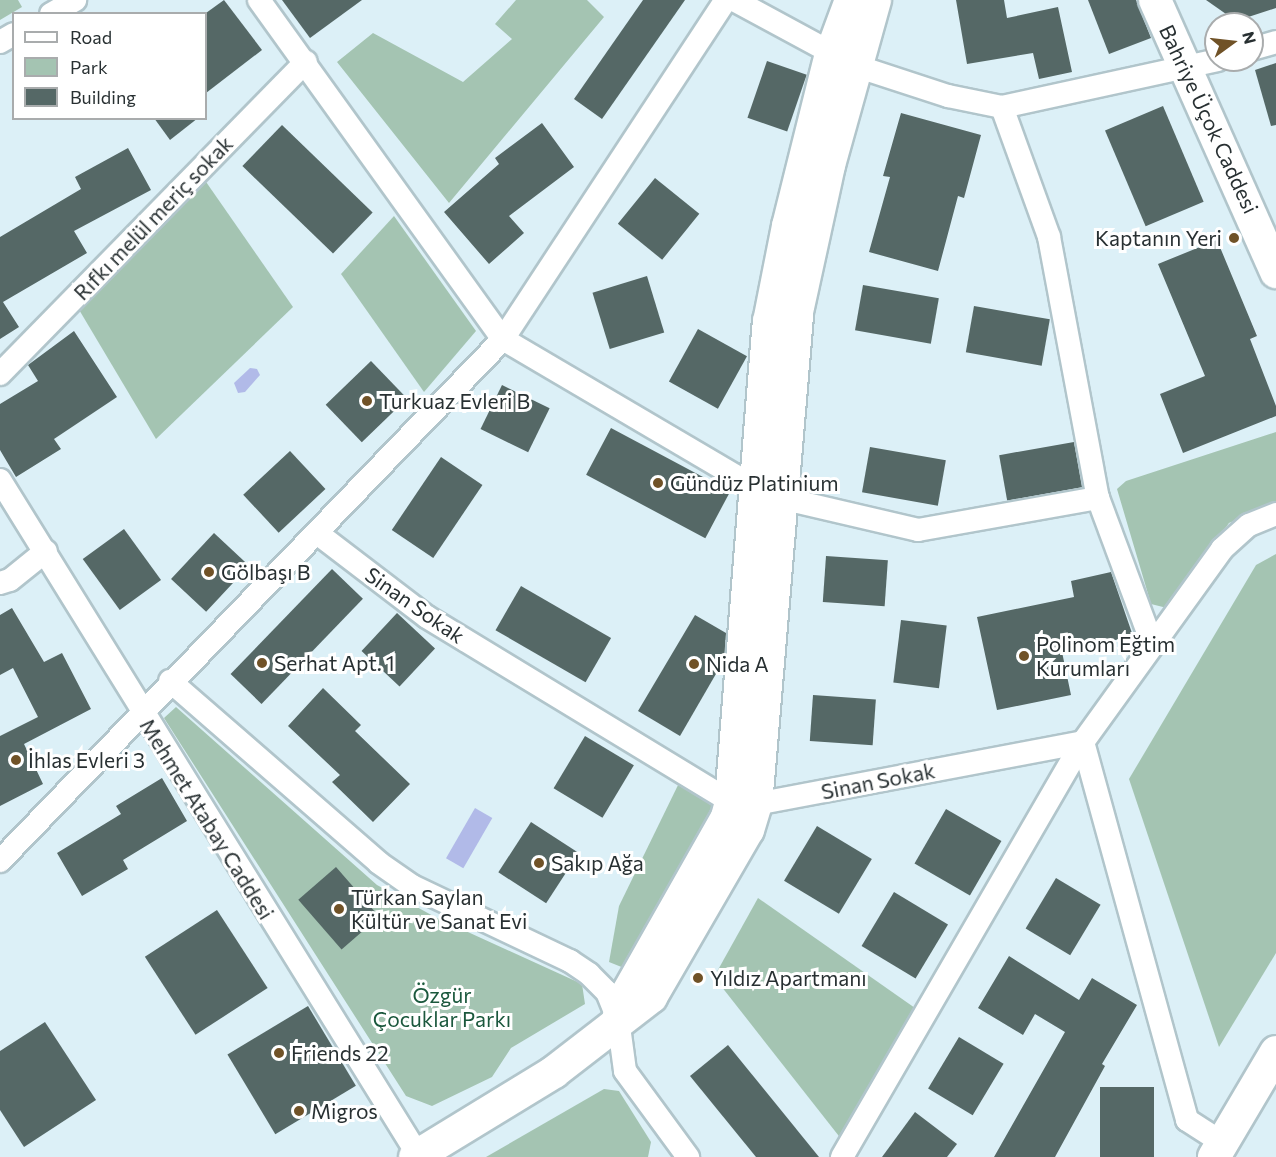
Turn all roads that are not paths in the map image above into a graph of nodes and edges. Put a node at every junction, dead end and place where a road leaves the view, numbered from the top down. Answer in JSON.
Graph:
{"nodes":[{"id":1,"x":75,"y":0,"type":"edge"},
{"id":2,"x":260,"y":0,"type":"edge"},
{"id":3,"x":726,"y":0,"type":"edge"},
{"id":4,"x":734,"y":0,"type":"edge"},
{"id":5,"x":851,"y":0,"type":"edge"},
{"id":6,"x":875,"y":0,"type":"edge"},
{"id":7,"x":1155,"y":0,"type":"edge"},
{"id":8,"x":54,"y":12,"type":"edge"},
{"id":9,"x":843,"y":60,"type":"junction"},
{"id":10,"x":306,"y":63,"type":"junction"},
{"id":11,"x":1204,"y":65,"type":"edge"},
{"id":12,"x":1187,"y":70,"type":"junction"},
{"id":13,"x":1002,"y":107,"type":"junction"},
{"id":14,"x":1269,"y":237,"type":"edge"},
{"id":15,"x":1276,"y":272,"type":"edge"},
{"id":16,"x":503,"y":339,"type":"junction"},
{"id":17,"x":0,"y":374,"type":"edge"},
{"id":18,"x":0,"y":480,"type":"edge"},
{"id":19,"x":769,"y":493,"type":"junction"},
{"id":20,"x":1098,"y":498,"type":"junction"},
{"id":21,"x":1276,"y":514,"type":"edge"},
{"id":22,"x":317,"y":533,"type":"junction"},
{"id":23,"x":46,"y":551,"type":"junction"},
{"id":24,"x":0,"y":583,"type":"edge"},
{"id":25,"x":1152,"y":643,"type":"junction"},
{"id":26,"x":170,"y":681,"type":"junction"},
{"id":27,"x":141,"y":711,"type":"junction"},
{"id":28,"x":1083,"y":742,"type":"junction"},
{"id":29,"x":744,"y":803,"type":"junction"},
{"id":30,"x":0,"y":861,"type":"edge"},
{"id":31,"x":618,"y":1019,"type":"junction"},
{"id":32,"x":1276,"y":1052,"type":"edge"},
{"id":33,"x":1218,"y":1150,"type":"edge"},
{"id":34,"x":416,"y":1156,"type":"edge"},
{"id":35,"x":688,"y":1157,"type":"edge"},
{"id":36,"x":842,"y":1157,"type":"edge"}],
"edges":[{"from":1,"to":8,"type":"street"},
{"from":2,"to":10,"type":"street"},
{"from":3,"to":16,"type":"street"},
{"from":4,"to":9,"type":"street"},
{"from":5,"to":9,"type":"main road"},
{"from":6,"to":9,"type":"main road"},
{"from":7,"to":12,"type":"main road","name":"Bahriye Üçok Caddesi"},
{"from":9,"to":13,"type":"street"},
{"from":9,"to":19,"type":"main road"},
{"from":10,"to":16,"type":"street"},
{"from":10,"to":17,"type":"street","name":"Rıfkı melül meriç sokak"},
{"from":11,"to":12,"type":"street"},
{"from":12,"to":13,"type":"street"},
{"from":12,"to":14,"type":"main road","name":"Bahriye Üçok Caddesi"},
{"from":13,"to":20,"type":"street"},
{"from":14,"to":15,"type":"main road","name":"Bahriye Üçok Caddesi"},
{"from":16,"to":19,"type":"street"},
{"from":16,"to":22,"type":"street"},
{"from":18,"to":23,"type":"street","name":"Mehmet Atabay Caddesi"},
{"from":19,"to":20,"type":"street"},
{"from":19,"to":29,"type":"main road"},
{"from":20,"to":25,"type":"street"},
{"from":21,"to":25,"type":"street"},
{"from":22,"to":26,"type":"street"},
{"from":22,"to":29,"type":"street","name":"Sinan Sokak"},
{"from":23,"to":24,"type":"street"},
{"from":23,"to":27,"type":"street","name":"Mehmet Atabay Caddesi"},
{"from":25,"to":28,"type":"street"},
{"from":26,"to":27,"type":"street"},
{"from":26,"to":31,"type":"street"},
{"from":27,"to":30,"type":"street"},
{"from":27,"to":34,"type":"street","name":"Mehmet Atabay Caddesi"},
{"from":28,"to":29,"type":"street","name":"Sinan Sokak"},
{"from":28,"to":33,"type":"street"},
{"from":28,"to":36,"type":"street"},
{"from":29,"to":31,"type":"main road"},
{"from":31,"to":34,"type":"main road"},
{"from":31,"to":35,"type":"street"},
{"from":32,"to":33,"type":"main road"}]}
